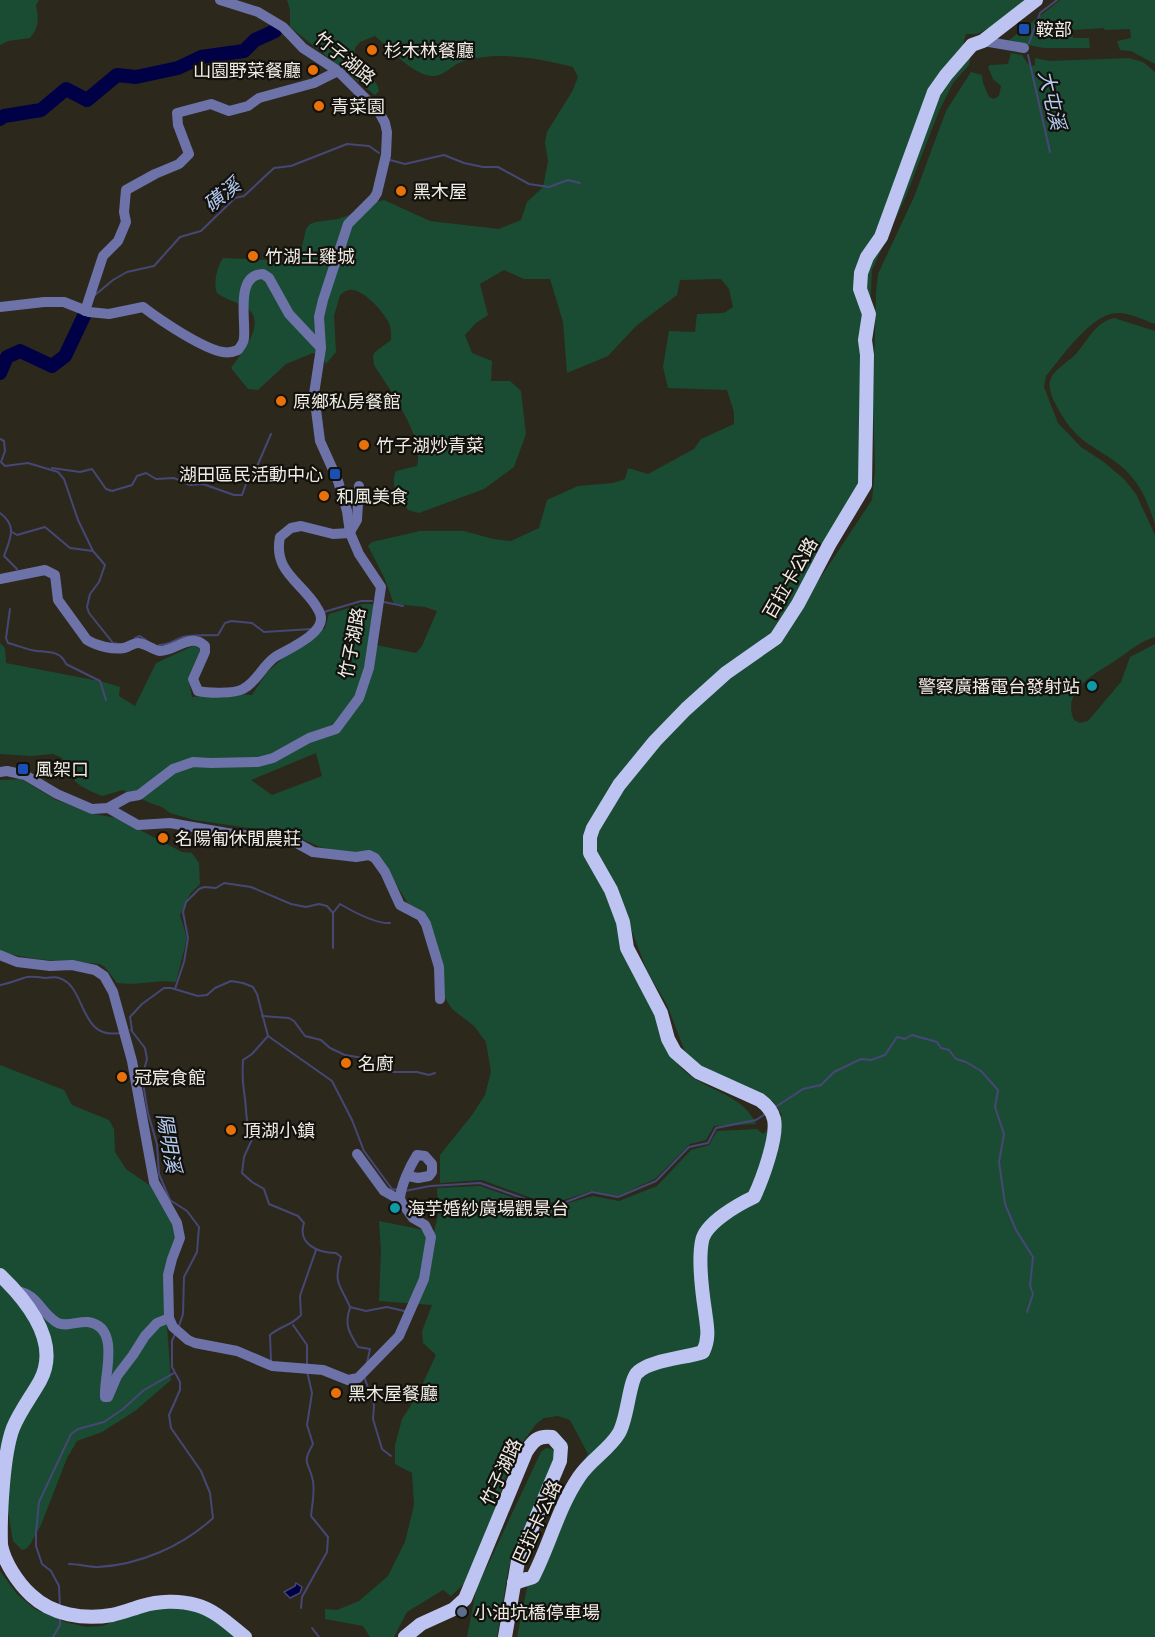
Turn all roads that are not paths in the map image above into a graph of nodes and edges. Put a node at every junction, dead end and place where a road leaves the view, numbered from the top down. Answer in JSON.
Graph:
{"nodes":[{"id":1,"x":220,"y":0,"type":"edge"},
{"id":2,"x":1036,"y":0,"type":"edge"},
{"id":3,"x":983,"y":41,"type":"junction"},
{"id":4,"x":1024,"y":48,"type":"dead end"},
{"id":5,"x":338,"y":71,"type":"junction"},
{"id":6,"x":0,"y":307,"type":"edge"},
{"id":7,"x":85,"y":311,"type":"junction"},
{"id":8,"x":321,"y":348,"type":"junction"},
{"id":9,"x":359,"y":486,"type":"dead end"},
{"id":10,"x":350,"y":533,"type":"junction"},
{"id":11,"x":0,"y":579,"type":"edge"},
{"id":12,"x":0,"y":772,"type":"edge"},
{"id":13,"x":108,"y":808,"type":"junction"},
{"id":14,"x":0,"y":955,"type":"edge"},
{"id":15,"x":440,"y":999,"type":"dead end"},
{"id":16,"x":760,"y":1100,"type":"joint"},
{"id":17,"x":357,"y":1154,"type":"dead end"},
{"id":18,"x":408,"y":1176,"type":"dead end"},
{"id":19,"x":400,"y":1195,"type":"junction"},
{"id":20,"x":0,"y":1275,"type":"edge"},
{"id":21,"x":16,"y":1291,"type":"junction"},
{"id":22,"x":174,"y":1326,"type":"junction"},
{"id":23,"x":514,"y":1583,"type":"junction"},
{"id":24,"x":245,"y":1637,"type":"edge"},
{"id":25,"x":405,"y":1637,"type":"edge"},
{"id":26,"x":505,"y":1637,"type":"edge"}],
"edges":[{"from":1,"to":5,"type":"street","name":"竹子湖路"},
{"from":2,"to":3,"type":"main road","name":"百拉卡公路"},
{"from":3,"to":4,"type":"street"},
{"from":3,"to":16,"type":"main road","name":"百拉卡公路"},
{"from":5,"to":7,"type":"street"},
{"from":5,"to":8,"type":"street","name":"竹子湖路"},
{"from":6,"to":7,"type":"street"},
{"from":7,"to":8,"type":"street"},
{"from":8,"to":10,"type":"street","name":"竹子湖路"},
{"from":9,"to":10,"type":"street"},
{"from":10,"to":11,"type":"street"},
{"from":10,"to":13,"type":"street","name":"竹子湖路"},
{"from":12,"to":13,"type":"street"},
{"from":13,"to":15,"type":"street"},
{"from":14,"to":22,"type":"street"},
{"from":16,"to":23,"type":"main road","name":"巴拉卡公路"},
{"from":17,"to":19,"type":"street"},
{"from":18,"to":19,"type":"street"},
{"from":19,"to":22,"type":"street"},
{"from":20,"to":21,"type":"main road"},
{"from":21,"to":22,"type":"street"},
{"from":21,"to":24,"type":"main road"},
{"from":23,"to":25,"type":"main road","name":"竹子湖路"},
{"from":23,"to":26,"type":"main road","name":"竹子湖路"}]}
